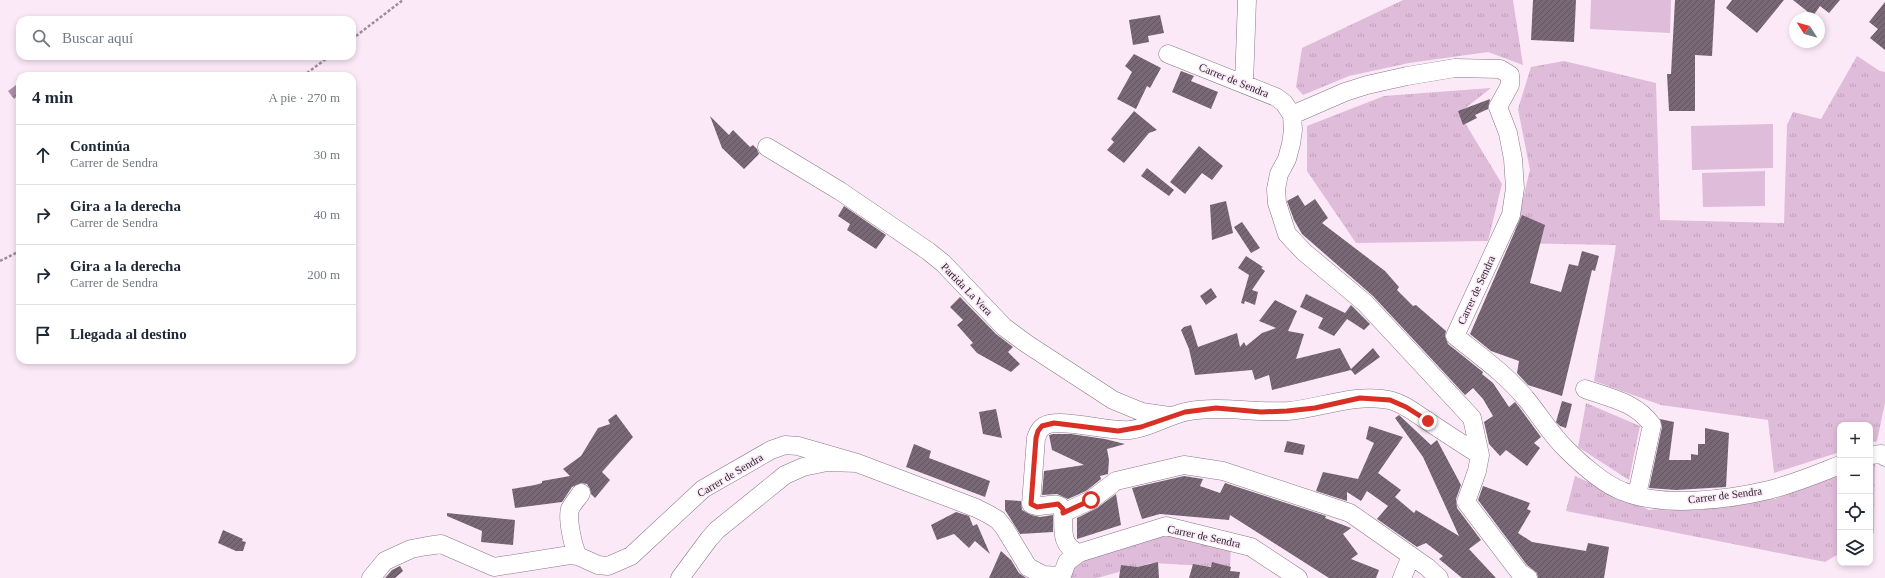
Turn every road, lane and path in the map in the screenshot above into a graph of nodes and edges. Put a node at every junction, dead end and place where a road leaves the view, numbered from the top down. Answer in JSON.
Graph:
{"nodes":[{"id":1,"x":403,"y":0,"type":"edge"},
{"id":2,"x":1247,"y":0,"type":"edge"},
{"id":3,"x":356,"y":36,"type":"edge"},
{"id":4,"x":1168,"y":54,"type":"dead end"},
{"id":5,"x":325,"y":60,"type":"edge"},
{"id":6,"x":308,"y":72,"type":"edge"},
{"id":7,"x":1244,"y":84,"type":"junction"},
{"id":8,"x":1292,"y":115,"type":"junction"},
{"id":9,"x":767,"y":147,"type":"dead end"},
{"id":10,"x":16,"y":253,"type":"edge"},
{"id":11,"x":0,"y":261,"type":"edge"},
{"id":12,"x":1585,"y":389,"type":"dead end"},
{"id":13,"x":1172,"y":416,"type":"junction"},
{"id":14,"x":1480,"y":455,"type":"junction"},
{"id":15,"x":1873,"y":455,"type":"edge"},
{"id":16,"x":1885,"y":457,"type":"edge"},
{"id":17,"x":857,"y":463,"type":"junction"},
{"id":18,"x":1837,"y":466,"type":"edge"},
{"id":19,"x":581,"y":493,"type":"dead end"},
{"id":20,"x":1637,"y":495,"type":"junction"},
{"id":21,"x":1063,"y":513,"type":"junction"},
{"id":22,"x":1079,"y":553,"type":"junction"},
{"id":23,"x":578,"y":556,"type":"junction"},
{"id":24,"x":1411,"y":556,"type":"junction"},
{"id":25,"x":1061,"y":577,"type":"edge"},
{"id":26,"x":371,"y":578,"type":"edge"},
{"id":27,"x":680,"y":578,"type":"edge"},
{"id":28,"x":1298,"y":578,"type":"edge"},
{"id":29,"x":1402,"y":578,"type":"edge"},
{"id":30,"x":1439,"y":578,"type":"edge"},
{"id":31,"x":1528,"y":578,"type":"edge"}],
"edges":[{"from":1,"to":3,"type":"path"},
{"from":2,"to":7,"type":"street"},
{"from":4,"to":7,"type":"street","name":"Carrer de Sendra"},
{"from":5,"to":6,"type":"path"},
{"from":7,"to":8,"type":"street","name":"Carrer de Sendra"},
{"from":8,"to":14,"type":"street"},
{"from":8,"to":20,"type":"street","name":"Carrer de Sendra"},
{"from":9,"to":13,"type":"street","name":"Partida La Vera"},
{"from":10,"to":11,"type":"path"},
{"from":12,"to":20,"type":"street"},
{"from":13,"to":14,"type":"street"},
{"from":13,"to":21,"type":"street"},
{"from":14,"to":31,"type":"street"},
{"from":15,"to":16,"type":"street"},
{"from":17,"to":23,"type":"street","name":"Carrer de Sendra"},
{"from":17,"to":25,"type":"street","name":"Carrer de Sendra"},
{"from":17,"to":27,"type":"street","name":"Carrer de Sendra"},
{"from":18,"to":20,"type":"street","name":"Carrer de Sendra"},
{"from":19,"to":23,"type":"street"},
{"from":21,"to":22,"type":"street"},
{"from":21,"to":24,"type":"street"},
{"from":22,"to":25,"type":"street","name":"Carrer de Sendra"},
{"from":22,"to":28,"type":"street","name":"Carrer de Sendra"},
{"from":23,"to":26,"type":"street","name":"Carrer de Sendra"},
{"from":24,"to":29,"type":"street"},
{"from":24,"to":30,"type":"street"}]}
